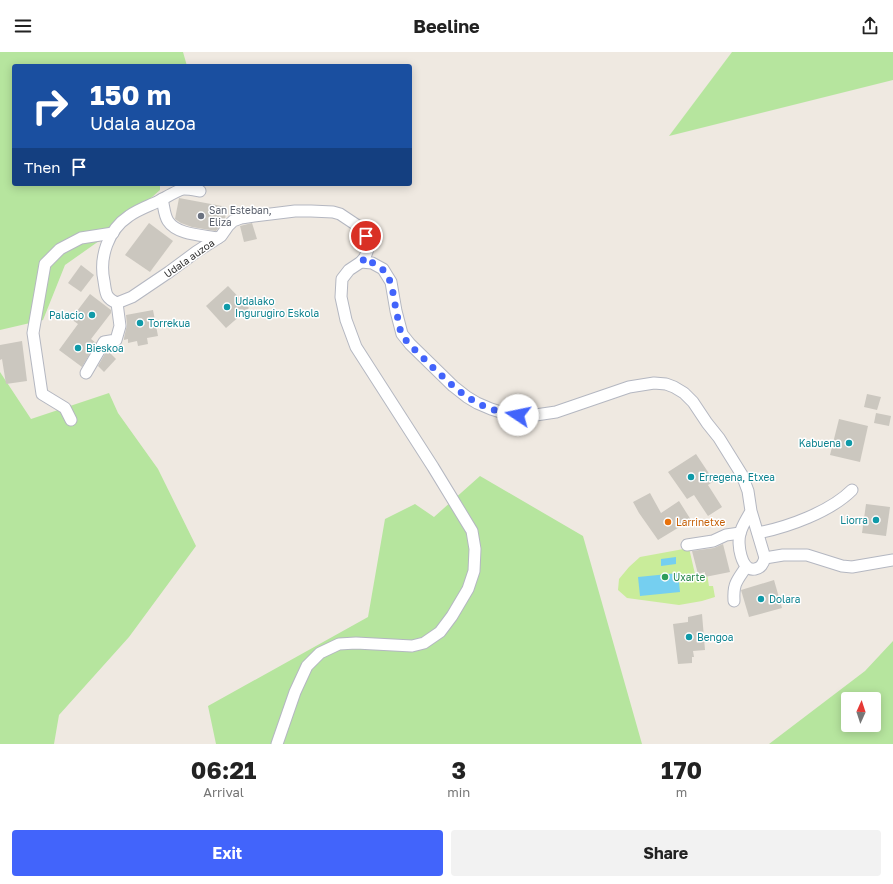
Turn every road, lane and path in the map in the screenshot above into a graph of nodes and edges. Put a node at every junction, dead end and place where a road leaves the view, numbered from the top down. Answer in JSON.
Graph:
{"nodes":[{"id":1,"x":200,"y":191,"type":"dead end"},
{"id":2,"x":162,"y":199,"type":"junction"},
{"id":3,"x":113,"y":233,"type":"junction"},
{"id":4,"x":218,"y":238,"type":"junction"},
{"id":5,"x":362,"y":262,"type":"junction"},
{"id":6,"x":117,"y":303,"type":"junction"},
{"id":7,"x":86,"y":372,"type":"dead end"},
{"id":8,"x":71,"y":420,"type":"dead end"},
{"id":9,"x":852,"y":490,"type":"dead end"},
{"id":10,"x":751,"y":512,"type":"junction"},
{"id":11,"x":740,"y":533,"type":"junction"},
{"id":12,"x":758,"y":533,"type":"junction"},
{"id":13,"x":687,"y":545,"type":"dead end"},
{"id":14,"x":765,"y":558,"type":"junction"},
{"id":15,"x":893,"y":560,"type":"edge"},
{"id":16,"x":746,"y":567,"type":"junction"},
{"id":17,"x":734,"y":601,"type":"dead end"},
{"id":18,"x":277,"y":744,"type":"edge"}],
"edges":[{"from":1,"to":2,"type":"street"},
{"from":2,"to":3,"type":"street"},
{"from":2,"to":4,"type":"street"},
{"from":3,"to":6,"type":"street"},
{"from":3,"to":8,"type":"street"},
{"from":4,"to":5,"type":"street","name":"Udala auzoa"},
{"from":4,"to":6,"type":"street","name":"Udala auzoa"},
{"from":5,"to":10,"type":"street"},
{"from":5,"to":18,"type":"street"},
{"from":6,"to":7,"type":"street"},
{"from":9,"to":12,"type":"street"},
{"from":10,"to":11,"type":"street"},
{"from":10,"to":12,"type":"street"},
{"from":11,"to":13,"type":"street"},
{"from":11,"to":16,"type":"street"},
{"from":12,"to":14,"type":"street"},
{"from":14,"to":15,"type":"street"},
{"from":14,"to":16,"type":"street"},
{"from":16,"to":17,"type":"street"}]}
